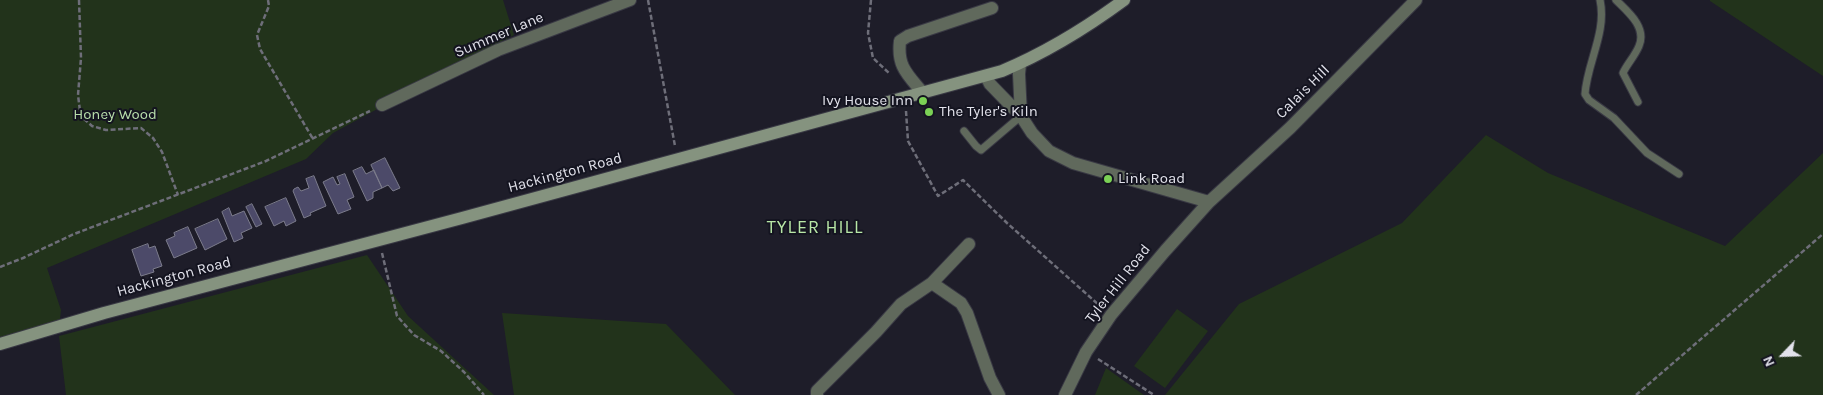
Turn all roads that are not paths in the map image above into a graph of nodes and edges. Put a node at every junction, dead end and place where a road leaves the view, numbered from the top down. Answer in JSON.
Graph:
{"nodes":[{"id":1,"x":630,"y":0,"type":"edge"},
{"id":2,"x":1124,"y":0,"type":"edge"},
{"id":3,"x":1416,"y":0,"type":"edge"},
{"id":4,"x":1600,"y":0,"type":"edge"},
{"id":5,"x":1616,"y":0,"type":"edge"},
{"id":6,"x":992,"y":8,"type":"dead end"},
{"id":7,"x":1020,"y":64,"type":"junction"},
{"id":8,"x":986,"y":76,"type":"junction"},
{"id":9,"x":922,"y":92,"type":"junction"},
{"id":10,"x":1638,"y":102,"type":"dead end"},
{"id":11,"x":382,"y":106,"type":"road end"},
{"id":12,"x":1021,"y":116,"type":"junction"},
{"id":13,"x":964,"y":131,"type":"dead end"},
{"id":14,"x":1679,"y":174,"type":"dead end"},
{"id":15,"x":1209,"y":202,"type":"junction"},
{"id":16,"x":969,"y":244,"type":"dead end"},
{"id":17,"x":932,"y":283,"type":"junction"},
{"id":18,"x":0,"y":344,"type":"edge"},
{"id":19,"x":817,"y":395,"type":"edge"},
{"id":20,"x":999,"y":395,"type":"edge"},
{"id":21,"x":1065,"y":395,"type":"edge"}],
"edges":[{"from":1,"to":11,"type":"street","name":"Summer Lane"},
{"from":2,"to":7,"type":"street","name":"Hackington Road"},
{"from":3,"to":15,"type":"street","name":"Calais Hill"},
{"from":4,"to":14,"type":"lane"},
{"from":5,"to":10,"type":"lane"},
{"from":6,"to":9,"type":"street"},
{"from":7,"to":8,"type":"street","name":"Hackington Road"},
{"from":7,"to":12,"type":"street"},
{"from":8,"to":9,"type":"street","name":"Hackington Road"},
{"from":8,"to":12,"type":"street"},
{"from":9,"to":18,"type":"street","name":"Hackington Road"},
{"from":12,"to":13,"type":"lane"},
{"from":12,"to":15,"type":"street"},
{"from":15,"to":21,"type":"street","name":"Tyler Hill Road"},
{"from":16,"to":17,"type":"street"},
{"from":17,"to":19,"type":"street"},
{"from":17,"to":20,"type":"street"}]}
